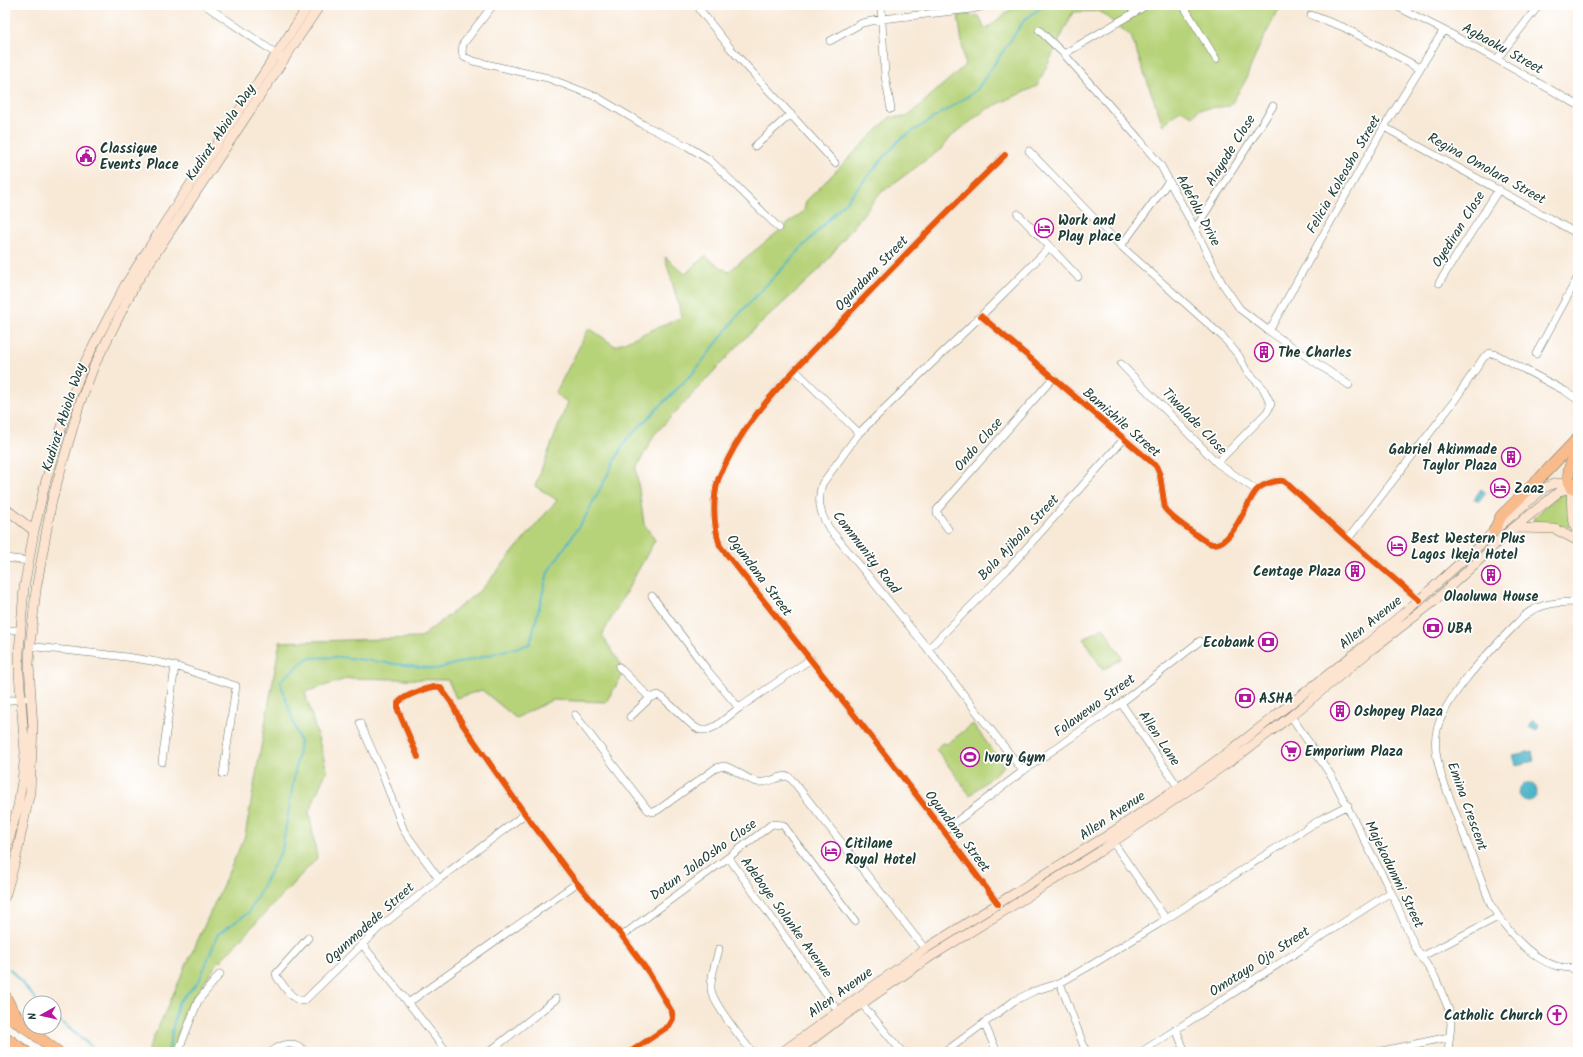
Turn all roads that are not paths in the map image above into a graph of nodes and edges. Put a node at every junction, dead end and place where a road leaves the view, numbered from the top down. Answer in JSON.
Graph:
{"nodes":[{"id":1,"x":205,"y":5,"type":"edge"},
{"id":2,"x":309,"y":5,"type":"edge"},
{"id":3,"x":320,"y":5,"type":"edge"},
{"id":4,"x":493,"y":5,"type":"edge"},
{"id":5,"x":698,"y":5,"type":"edge"},
{"id":6,"x":881,"y":5,"type":"edge"},
{"id":7,"x":988,"y":5,"type":"edge"},
{"id":8,"x":1147,"y":5,"type":"edge"},
{"id":9,"x":1183,"y":5,"type":"edge"},
{"id":10,"x":1394,"y":5,"type":"edge"},
{"id":11,"x":1539,"y":5,"type":"edge"},
{"id":12,"x":1311,"y":15,"type":"dead end"},
{"id":13,"x":882,"y":19,"type":"junction"},
{"id":14,"x":1039,"y":30,"type":"dead end"},
{"id":15,"x":1444,"y":31,"type":"junction"},
{"id":16,"x":830,"y":41,"type":"dead end"},
{"id":17,"x":276,"y":53,"type":"junction"},
{"id":18,"x":1064,"y":54,"type":"junction"},
{"id":19,"x":284,"y":59,"type":"junction"},
{"id":20,"x":1216,"y":59,"type":"dead end"},
{"id":21,"x":1497,"y":59,"type":"junction"},
{"id":22,"x":1420,"y":68,"type":"junction"},
{"id":23,"x":1578,"y":105,"type":"edge"},
{"id":24,"x":1273,"y":106,"type":"dead end"},
{"id":25,"x":891,"y":109,"type":"dead end"},
{"id":26,"x":791,"y":114,"type":"junction"},
{"id":27,"x":1384,"y":127,"type":"junction"},
{"id":28,"x":755,"y":146,"type":"dead end"},
{"id":29,"x":1029,"y":151,"type":"dead end"},
{"id":30,"x":1005,"y":154,"type":"dead end"},
{"id":31,"x":835,"y":162,"type":"dead end"},
{"id":32,"x":1169,"y":181,"type":"junction"},
{"id":33,"x":1499,"y":189,"type":"junction"},
{"id":34,"x":1018,"y":214,"type":"dead end"},
{"id":35,"x":779,"y":228,"type":"dead end"},
{"id":36,"x":1195,"y":229,"type":"junction"},
{"id":37,"x":1578,"y":234,"type":"edge"},
{"id":38,"x":1121,"y":246,"type":"junction"},
{"id":39,"x":1050,"y":247,"type":"junction"},
{"id":40,"x":1078,"y":277,"type":"dead end"},
{"id":41,"x":1578,"y":277,"type":"edge"},
{"id":42,"x":1440,"y":283,"type":"dead end"},
{"id":43,"x":981,"y":316,"type":"junction"},
{"id":44,"x":1269,"y":331,"type":"junction"},
{"id":45,"x":1536,"y":354,"type":"dead end"},
{"id":46,"x":1121,"y":364,"type":"dead end"},
{"id":47,"x":795,"y":370,"type":"junction"},
{"id":48,"x":1052,"y":378,"type":"junction"},
{"id":49,"x":1349,"y":385,"type":"dead end"},
{"id":50,"x":1578,"y":400,"type":"edge"},
{"id":51,"x":859,"y":433,"type":"junction"},
{"id":52,"x":1578,"y":438,"type":"edge"},
{"id":53,"x":1124,"y":439,"type":"junction"},
{"id":54,"x":1578,"y":445,"type":"edge"},
{"id":55,"x":1218,"y":463,"type":"junction"},
{"id":56,"x":1574,"y":485,"type":"edge"},
{"id":57,"x":1256,"y":490,"type":"junction"},
{"id":58,"x":1578,"y":496,"type":"edge"},
{"id":59,"x":5,"y":508,"type":"edge"},
{"id":60,"x":1514,"y":528,"type":"junction"},
{"id":61,"x":948,"y":529,"type":"dead end"},
{"id":62,"x":34,"y":531,"type":"junction"},
{"id":63,"x":1494,"y":532,"type":"junction"},
{"id":64,"x":1578,"y":537,"type":"edge"},
{"id":65,"x":1348,"y":539,"type":"junction"},
{"id":66,"x":1578,"y":541,"type":"edge"},
{"id":67,"x":5,"y":558,"type":"edge"},
{"id":68,"x":29,"y":560,"type":"junction"},
{"id":69,"x":652,"y":596,"type":"dead end"},
{"id":70,"x":1419,"y":600,"type":"junction"},
{"id":71,"x":1578,"y":602,"type":"edge"},
{"id":72,"x":5,"y":630,"type":"edge"},
{"id":73,"x":20,"y":630,"type":"junction"},
{"id":74,"x":1200,"y":641,"type":"dead end"},
{"id":75,"x":30,"y":646,"type":"junction"},
{"id":76,"x":928,"y":649,"type":"junction"},
{"id":77,"x":811,"y":659,"type":"junction"},
{"id":78,"x":175,"y":666,"type":"junction"},
{"id":79,"x":619,"y":667,"type":"dead end"},
{"id":80,"x":22,"y":698,"type":"junction"},
{"id":81,"x":32,"y":698,"type":"junction"},
{"id":82,"x":650,"y":698,"type":"junction"},
{"id":83,"x":5,"y":701,"type":"edge"},
{"id":84,"x":1121,"y":703,"type":"junction"},
{"id":85,"x":739,"y":708,"type":"junction"},
{"id":86,"x":575,"y":715,"type":"dead end"},
{"id":87,"x":1291,"y":716,"type":"junction"},
{"id":88,"x":630,"y":717,"type":"dead end"},
{"id":89,"x":360,"y":723,"type":"dead end"},
{"id":90,"x":418,"y":756,"type":"dead end"},
{"id":91,"x":162,"y":762,"type":"dead end"},
{"id":92,"x":1023,"y":771,"type":"junction"},
{"id":93,"x":223,"y":774,"type":"dead end"},
{"id":94,"x":1178,"y":787,"type":"junction"},
{"id":95,"x":1348,"y":806,"type":"junction"},
{"id":96,"x":525,"y":814,"type":"junction"},
{"id":97,"x":944,"y":830,"type":"junction"},
{"id":98,"x":1113,"y":842,"type":"junction"},
{"id":99,"x":5,"y":855,"type":"edge"},
{"id":100,"x":729,"y":858,"type":"junction"},
{"id":101,"x":439,"y":879,"type":"junction"},
{"id":102,"x":577,"y":883,"type":"junction"},
{"id":103,"x":1391,"y":892,"type":"junction"},
{"id":104,"x":5,"y":897,"type":"edge"},
{"id":105,"x":998,"y":904,"type":"junction"},
{"id":106,"x":1498,"y":917,"type":"junction"},
{"id":107,"x":1166,"y":919,"type":"junction"},
{"id":108,"x":855,"y":921,"type":"dead end"},
{"id":109,"x":622,"y":936,"type":"junction"},
{"id":110,"x":308,"y":938,"type":"dead end"},
{"id":111,"x":362,"y":944,"type":"junction"},
{"id":112,"x":719,"y":949,"type":"dead end"},
{"id":113,"x":925,"y":949,"type":"junction"},
{"id":114,"x":1421,"y":957,"type":"junction"},
{"id":115,"x":1578,"y":969,"type":"edge"},
{"id":116,"x":220,"y":974,"type":"dead end"},
{"id":117,"x":1060,"y":983,"type":"junction"},
{"id":118,"x":5,"y":996,"type":"edge"},
{"id":119,"x":556,"y":999,"type":"dead end"},
{"id":120,"x":408,"y":1003,"type":"junction"},
{"id":121,"x":862,"y":1004,"type":"junction"},
{"id":122,"x":838,"y":1010,"type":"junction"},
{"id":123,"x":5,"y":1015,"type":"edge"},
{"id":124,"x":22,"y":1023,"type":"edge"},
{"id":125,"x":984,"y":1023,"type":"junction"},
{"id":126,"x":22,"y":1025,"type":"edge"},
{"id":127,"x":1176,"y":1029,"type":"junction"},
{"id":128,"x":36,"y":1035,"type":"edge"},
{"id":129,"x":5,"y":1037,"type":"edge"},
{"id":130,"x":1449,"y":1037,"type":"junction"},
{"id":131,"x":26,"y":1052,"type":"edge"},
{"id":132,"x":58,"y":1052,"type":"edge"},
{"id":133,"x":178,"y":1052,"type":"edge"},
{"id":134,"x":271,"y":1052,"type":"edge"},
{"id":135,"x":305,"y":1052,"type":"edge"},
{"id":136,"x":447,"y":1052,"type":"edge"},
{"id":137,"x":489,"y":1052,"type":"edge"},
{"id":138,"x":630,"y":1052,"type":"edge"},
{"id":139,"x":752,"y":1052,"type":"edge"},
{"id":140,"x":782,"y":1052,"type":"edge"},
{"id":141,"x":796,"y":1052,"type":"edge"},
{"id":142,"x":902,"y":1052,"type":"edge"},
{"id":143,"x":945,"y":1052,"type":"edge"},
{"id":144,"x":997,"y":1052,"type":"edge"},
{"id":145,"x":1086,"y":1052,"type":"edge"},
{"id":146,"x":1141,"y":1052,"type":"edge"},
{"id":147,"x":1186,"y":1052,"type":"edge"},
{"id":148,"x":1377,"y":1052,"type":"edge"},
{"id":149,"x":1448,"y":1052,"type":"edge"}],
"edges":[{"from":1,"to":17,"type":"street"},
{"from":2,"to":17,"type":"main road","name":"Kudirat Abiola Way"},
{"from":3,"to":19,"type":"main road","name":"Kudirat Abiola Way"},
{"from":4,"to":35,"type":"street"},
{"from":5,"to":26,"type":"street"},
{"from":6,"to":13,"type":"street"},
{"from":7,"to":13,"type":"street"},
{"from":8,"to":18,"type":"street"},
{"from":9,"to":20,"type":"street"},
{"from":10,"to":15,"type":"street","name":"Agbaoku Street"},
{"from":11,"to":21,"type":"street"},
{"from":12,"to":22,"type":"street"},
{"from":13,"to":16,"type":"street"},
{"from":13,"to":25,"type":"street"},
{"from":14,"to":18,"type":"street","name":"Adefolu Drive"},
{"from":15,"to":21,"type":"street","name":"Agbaoku Street"},
{"from":15,"to":22,"type":"street","name":"Felicia Koleosho Street"},
{"from":17,"to":19,"type":"street"},
{"from":17,"to":62,"type":"main road","name":"Kudirat Abiola Way"},
{"from":18,"to":32,"type":"street","name":"Adefolu Drive"},
{"from":19,"to":75,"type":"main road","name":"Kudirat Abiola Way"},
{"from":21,"to":23,"type":"street","name":"Agbaoku Street"},
{"from":22,"to":27,"type":"street","name":"Felicia Koleosho Street"},
{"from":24,"to":36,"type":"street","name":"Alayode Close"},
{"from":26,"to":28,"type":"street"},
{"from":26,"to":31,"type":"street"},
{"from":27,"to":33,"type":"street","name":"Regina Omolara Street"},
{"from":27,"to":44,"type":"street","name":"Felicia Koleosho Street"},
{"from":29,"to":38,"type":"street"},
{"from":30,"to":47,"type":"street","name":"Ogundana Street"},
{"from":32,"to":36,"type":"street","name":"Adefolu Drive"},
{"from":32,"to":38,"type":"street"},
{"from":33,"to":37,"type":"street","name":"Regina Omolara Street"},
{"from":33,"to":42,"type":"street","name":"Oyediran Close"},
{"from":34,"to":39,"type":"street"},
{"from":36,"to":44,"type":"street","name":"Adefolu Drive"},
{"from":38,"to":55,"type":"street"},
{"from":39,"to":40,"type":"street"},
{"from":39,"to":43,"type":"street","name":"Community Road"},
{"from":41,"to":45,"type":"street"},
{"from":43,"to":48,"type":"street","name":"Bamishile Street"},
{"from":43,"to":51,"type":"street","name":"Community Road"},
{"from":44,"to":49,"type":"street","name":"Adefolu Drive"},
{"from":46,"to":55,"type":"street","name":"Tiwalade Close"},
{"from":47,"to":51,"type":"street"},
{"from":47,"to":77,"type":"street","name":"Ogundana Street"},
{"from":48,"to":53,"type":"street","name":"Bamishile Street"},
{"from":48,"to":61,"type":"street","name":"Ondo Close"},
{"from":50,"to":65,"type":"street"},
{"from":51,"to":76,"type":"street","name":"Community Road"},
{"from":52,"to":63,"type":"main road"},
{"from":53,"to":57,"type":"street","name":"Bamishile Street"},
{"from":53,"to":76,"type":"street","name":"Bola Ajibola Street"},
{"from":54,"to":56,"type":"main road"},
{"from":55,"to":57,"type":"street","name":"Tiwalade Close"},
{"from":56,"to":58,"type":"main road"},
{"from":56,"to":60,"type":"main road","name":"Allen Avenue"},
{"from":56,"to":63,"type":"main road","name":"Allen Avenue"},
{"from":56,"to":64,"type":"main road"},
{"from":57,"to":65,"type":"street"},
{"from":59,"to":62,"type":"main road"},
{"from":60,"to":66,"type":"main road"},
{"from":60,"to":87,"type":"main road","name":"Allen Avenue"},
{"from":62,"to":68,"type":"main road","name":"Kudirat Abiola Way"},
{"from":63,"to":70,"type":"main road","name":"Allen Avenue"},
{"from":65,"to":70,"type":"street"},
{"from":67,"to":68,"type":"street"},
{"from":68,"to":73,"type":"main road","name":"Kudirat Abiola Way"},
{"from":69,"to":85,"type":"street"},
{"from":70,"to":94,"type":"main road","name":"Allen Avenue"},
{"from":71,"to":106,"type":"street","name":"Emina Crescent"},
{"from":72,"to":73,"type":"street"},
{"from":73,"to":80,"type":"main road","name":"Kudirat Abiola Way"},
{"from":74,"to":84,"type":"street","name":"Folawewo Street"},
{"from":75,"to":78,"type":"street"},
{"from":75,"to":81,"type":"main road","name":"Kudirat Abiola Way"},
{"from":76,"to":92,"type":"street","name":"Community Road"},
{"from":77,"to":85,"type":"street"},
{"from":77,"to":97,"type":"street","name":"Ogundana Street"},
{"from":78,"to":91,"type":"street"},
{"from":78,"to":93,"type":"street"},
{"from":79,"to":82,"type":"street"},
{"from":80,"to":81,"type":"street"},
{"from":80,"to":83,"type":"street"},
{"from":80,"to":99,"type":"main road","name":"Kudirat Abiola Way"},
{"from":81,"to":104,"type":"main road","name":"Kudirat Abiola Way"},
{"from":82,"to":85,"type":"street"},
{"from":82,"to":88,"type":"street"},
{"from":84,"to":92,"type":"street","name":"Folawewo Street"},
{"from":84,"to":94,"type":"street","name":"Allen Lane"},
{"from":86,"to":113,"type":"street"},
{"from":87,"to":95,"type":"street","name":"Majekodunmi Street"},
{"from":87,"to":98,"type":"main road","name":"Allen Avenue"},
{"from":89,"to":101,"type":"street"},
{"from":90,"to":96,"type":"street"},
{"from":92,"to":97,"type":"street","name":"Folawewo Street"},
{"from":94,"to":105,"type":"main road","name":"Allen Avenue"},
{"from":95,"to":103,"type":"street","name":"Majekodunmi Street"},
{"from":95,"to":107,"type":"street"},
{"from":96,"to":101,"type":"street","name":"Ogunmodede Street"},
{"from":96,"to":102,"type":"street"},
{"from":97,"to":105,"type":"street","name":"Ogundana Street"},
{"from":98,"to":107,"type":"street"},
{"from":98,"to":121,"type":"main road","name":"Allen Avenue"},
{"from":100,"to":108,"type":"street","name":"Dotun JolaOsho Close"},
{"from":100,"to":109,"type":"street","name":"Dotun JolaOsho Close"},
{"from":100,"to":122,"type":"street","name":"Adeboye Solanke Avenue"},
{"from":101,"to":111,"type":"street","name":"Ogunmodede Street"},
{"from":102,"to":109,"type":"street"},
{"from":102,"to":120,"type":"street"},
{"from":103,"to":114,"type":"street","name":"Majekodunmi Street"},
{"from":103,"to":127,"type":"street","name":"Omotayo Ojo Street"},
{"from":105,"to":113,"type":"main road","name":"Allen Avenue"},
{"from":106,"to":114,"type":"street"},
{"from":106,"to":115,"type":"street","name":"Emina Crescent"},
{"from":107,"to":117,"type":"street"},
{"from":109,"to":138,"type":"street"},
{"from":110,"to":111,"type":"street","name":"Ogunmodede Street"},
{"from":111,"to":120,"type":"street"},
{"from":112,"to":139,"type":"street"},
{"from":113,"to":122,"type":"main road","name":"Allen Avenue"},
{"from":114,"to":130,"type":"street","name":"Majekodunmi Street"},
{"from":116,"to":133,"type":"street"},
{"from":117,"to":125,"type":"street"},
{"from":117,"to":145,"type":"street"},
{"from":118,"to":124,"type":"main road"},
{"from":119,"to":137,"type":"street"},
{"from":120,"to":136,"type":"street"},
{"from":121,"to":141,"type":"main road","name":"Allen Avenue"},
{"from":121,"to":142,"type":"street"},
{"from":122,"to":140,"type":"main road","name":"Allen Avenue"},
{"from":123,"to":126,"type":"main road"},
{"from":125,"to":143,"type":"street"},
{"from":125,"to":144,"type":"street"},
{"from":127,"to":146,"type":"street","name":"Omotayo Ojo Street"},
{"from":127,"to":147,"type":"street"},
{"from":128,"to":132,"type":"main road"},
{"from":129,"to":131,"type":"main road"},
{"from":130,"to":148,"type":"street"},
{"from":130,"to":149,"type":"street","name":"Majekodunmi Street"},
{"from":134,"to":135,"type":"street"}]}
